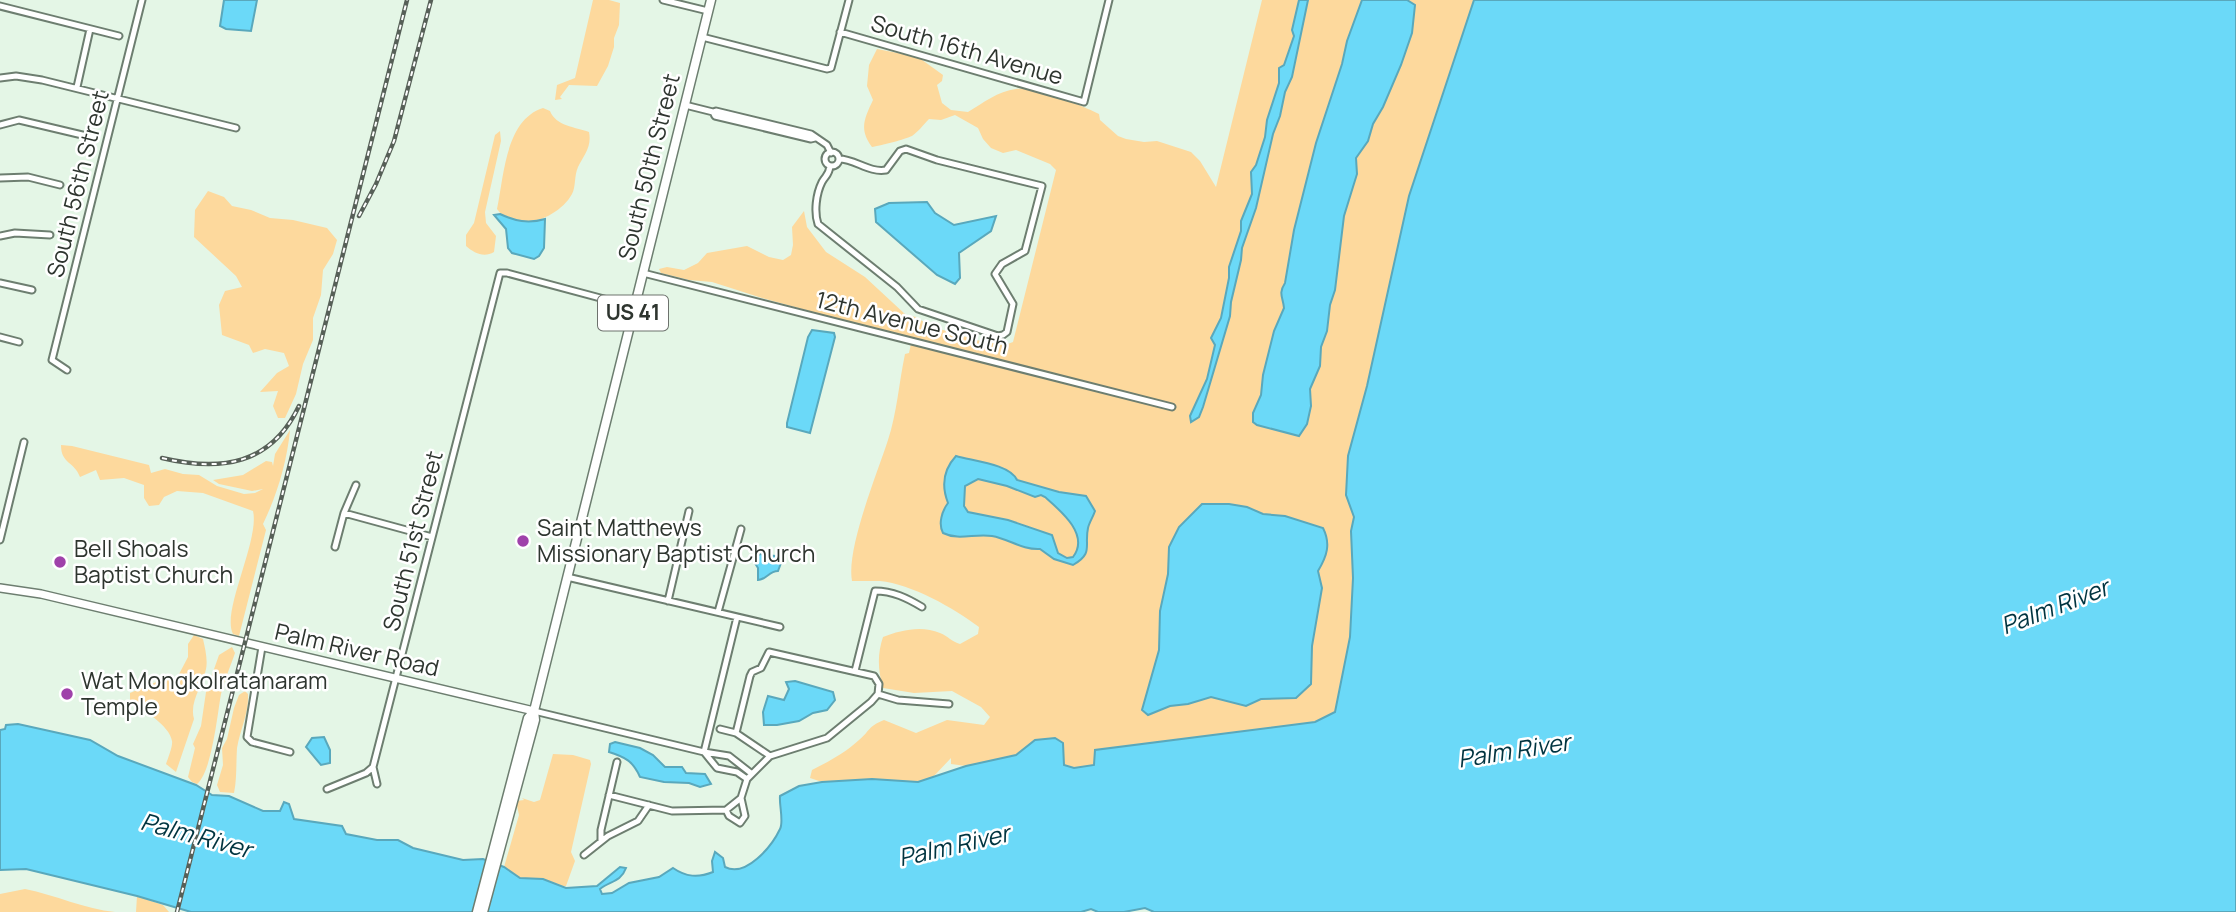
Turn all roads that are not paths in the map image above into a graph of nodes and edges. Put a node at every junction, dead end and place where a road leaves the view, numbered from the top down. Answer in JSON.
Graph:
{"nodes":[{"id":1,"x":142,"y":0,"type":"edge"},
{"id":2,"x":663,"y":0,"type":"edge"},
{"id":3,"x":711,"y":0,"type":"edge"},
{"id":4,"x":849,"y":0,"type":"edge"},
{"id":5,"x":1109,"y":0,"type":"edge"},
{"id":6,"x":0,"y":6,"type":"edge"},
{"id":7,"x":708,"y":11,"type":"junction"},
{"id":8,"x":90,"y":29,"type":"junction"},
{"id":9,"x":840,"y":32,"type":"junction"},
{"id":10,"x":119,"y":36,"type":"dead end"},
{"id":11,"x":702,"y":37,"type":"junction"},
{"id":12,"x":0,"y":78,"type":"edge"},
{"id":13,"x":76,"y":88,"type":"junction"},
{"id":14,"x":117,"y":98,"type":"junction"},
{"id":15,"x":685,"y":105,"type":"junction"},
{"id":16,"x":0,"y":125,"type":"edge"},
{"id":17,"x":236,"y":128,"type":"dead end"},
{"id":18,"x":96,"y":138,"type":"dead end"},
{"id":19,"x":831,"y":153,"type":"junction"},
{"id":20,"x":839,"y":159,"type":"junction"},
{"id":21,"x":830,"y":166,"type":"junction"},
{"id":22,"x":0,"y":178,"type":"edge"},
{"id":23,"x":60,"y":185,"type":"dead end"},
{"id":24,"x":50,"y":235,"type":"dead end"},
{"id":25,"x":0,"y":236,"type":"edge"},
{"id":26,"x":643,"y":273,"type":"junction"},
{"id":27,"x":0,"y":283,"type":"edge"},
{"id":28,"x":32,"y":290,"type":"dead end"},
{"id":29,"x":635,"y":307,"type":"junction"},
{"id":30,"x":0,"y":337,"type":"edge"},
{"id":31,"x":19,"y":342,"type":"dead end"},
{"id":32,"x":67,"y":370,"type":"dead end"},
{"id":33,"x":1172,"y":407,"type":"dead end"},
{"id":34,"x":24,"y":442,"type":"dead end"},
{"id":35,"x":356,"y":485,"type":"dead end"},
{"id":36,"x":689,"y":511,"type":"dead end"},
{"id":37,"x":344,"y":513,"type":"junction"},
{"id":38,"x":741,"y":530,"type":"dead end"},
{"id":39,"x":432,"y":537,"type":"junction"},
{"id":40,"x":0,"y":540,"type":"edge"},
{"id":41,"x":335,"y":547,"type":"dead end"},
{"id":42,"x":567,"y":577,"type":"junction"},
{"id":43,"x":0,"y":588,"type":"edge"},
{"id":44,"x":668,"y":601,"type":"junction"},
{"id":45,"x":922,"y":607,"type":"dead end"},
{"id":46,"x":718,"y":612,"type":"junction"},
{"id":47,"x":737,"y":617,"type":"junction"},
{"id":48,"x":779,"y":627,"type":"dead end"},
{"id":49,"x":262,"y":648,"type":"junction"},
{"id":50,"x":855,"y":671,"type":"junction"},
{"id":51,"x":395,"y":679,"type":"junction"},
{"id":52,"x":878,"y":694,"type":"junction"},
{"id":53,"x":949,"y":704,"type":"dead end"},
{"id":54,"x":534,"y":711,"type":"junction"},
{"id":55,"x":720,"y":729,"type":"dead end"},
{"id":56,"x":736,"y":733,"type":"junction"},
{"id":57,"x":290,"y":752,"type":"dead end"},
{"id":58,"x":704,"y":752,"type":"junction"},
{"id":59,"x":770,"y":756,"type":"junction"},
{"id":60,"x":617,"y":762,"type":"dead end"},
{"id":61,"x":737,"y":763,"type":"junction"},
{"id":62,"x":373,"y":766,"type":"junction"},
{"id":63,"x":733,"y":771,"type":"junction"},
{"id":64,"x":750,"y":777,"type":"junction"},
{"id":65,"x":377,"y":784,"type":"dead end"},
{"id":66,"x":327,"y":789,"type":"dead end"},
{"id":67,"x":609,"y":795,"type":"junction"},
{"id":68,"x":741,"y":798,"type":"junction"},
{"id":69,"x":649,"y":805,"type":"junction"},
{"id":70,"x":726,"y":810,"type":"junction"},
{"id":71,"x":601,"y":841,"type":"junction"},
{"id":72,"x":496,"y":855,"type":"junction"},
{"id":73,"x":584,"y":855,"type":"dead end"},
{"id":74,"x":477,"y":912,"type":"edge"},
{"id":75,"x":483,"y":912,"type":"edge"}],
"edges":[{"from":1,"to":14,"type":"street","name":"South 56th Street"},
{"from":2,"to":7,"type":"street"},
{"from":3,"to":7,"type":"main road","name":"South 50th Street","number":"US 41"},
{"from":4,"to":9,"type":"street"},
{"from":5,"to":9,"type":"street","name":"South 16th Avenue"},
{"from":6,"to":8,"type":"street"},
{"from":7,"to":11,"type":"main road","name":"South 50th Street","number":"US 41"},
{"from":8,"to":10,"type":"street"},
{"from":8,"to":13,"type":"street"},
{"from":9,"to":11,"type":"street"},
{"from":11,"to":15,"type":"main road","name":"South 50th Street","number":"US 41"},
{"from":12,"to":13,"type":"street"},
{"from":13,"to":14,"type":"street"},
{"from":14,"to":17,"type":"street"},
{"from":14,"to":32,"type":"street","name":"South 56th Street"},
{"from":15,"to":19,"type":"street"},
{"from":15,"to":26,"type":"main road","name":"South 50th Street","number":"US 41"},
{"from":16,"to":18,"type":"street"},
{"from":19,"to":20,"type":"street"},
{"from":19,"to":21,"type":"street"},
{"from":20,"to":21,"type":"street"},
{"from":20,"to":21,"type":"street"},
{"from":22,"to":23,"type":"street"},
{"from":24,"to":25,"type":"street"},
{"from":26,"to":29,"type":"main road","name":"South 50th Street","number":"US 41"},
{"from":26,"to":33,"type":"street","name":"12th Avenue South"},
{"from":27,"to":28,"type":"street"},
{"from":29,"to":39,"type":"street","name":"South 51st Street"},
{"from":29,"to":42,"type":"main road","name":"South 50th Street","number":"US 41"},
{"from":30,"to":31,"type":"street"},
{"from":34,"to":40,"type":"street"},
{"from":35,"to":37,"type":"street"},
{"from":36,"to":44,"type":"street"},
{"from":37,"to":39,"type":"street"},
{"from":37,"to":41,"type":"street"},
{"from":38,"to":46,"type":"street"},
{"from":39,"to":51,"type":"street","name":"South 51st Street"},
{"from":42,"to":44,"type":"street"},
{"from":42,"to":54,"type":"main road","name":"South 50th Street","number":"US 41"},
{"from":43,"to":49,"type":"street","name":"Palm River Road"},
{"from":44,"to":46,"type":"street"},
{"from":45,"to":50,"type":"street"},
{"from":46,"to":47,"type":"street"},
{"from":47,"to":48,"type":"street"},
{"from":47,"to":58,"type":"street"},
{"from":49,"to":51,"type":"street","name":"Palm River Road"},
{"from":49,"to":57,"type":"street"},
{"from":50,"to":52,"type":"street"},
{"from":50,"to":56,"type":"street"},
{"from":51,"to":54,"type":"street","name":"Palm River Road"},
{"from":51,"to":62,"type":"street","name":"South 51st Street"},
{"from":52,"to":53,"type":"street"},
{"from":52,"to":59,"type":"street"},
{"from":54,"to":58,"type":"street","name":"Palm River Road"},
{"from":54,"to":72,"type":"main road","name":"South 50th Street","number":"US 41"},
{"from":55,"to":56,"type":"street"},
{"from":56,"to":59,"type":"street"},
{"from":58,"to":61,"type":"street","name":"Palm River Road"},
{"from":58,"to":63,"type":"street","name":"Palm River Road"},
{"from":59,"to":64,"type":"street"},
{"from":60,"to":67,"type":"street"},
{"from":61,"to":63,"type":"street"},
{"from":61,"to":64,"type":"street","name":"Palm River Road"},
{"from":62,"to":65,"type":"street"},
{"from":62,"to":66,"type":"street"},
{"from":63,"to":64,"type":"street","name":"Palm River Road"},
{"from":64,"to":68,"type":"street"},
{"from":67,"to":69,"type":"street"},
{"from":67,"to":71,"type":"street"},
{"from":68,"to":70,"type":"street"},
{"from":68,"to":70,"type":"street"},
{"from":69,"to":70,"type":"street"},
{"from":69,"to":71,"type":"street"},
{"from":71,"to":73,"type":"street"},
{"from":72,"to":74,"type":"main road","name":"South 50th Street","number":"US 41"},
{"from":72,"to":75,"type":"main road","name":"South 50th Street","number":"US 41"}]}
